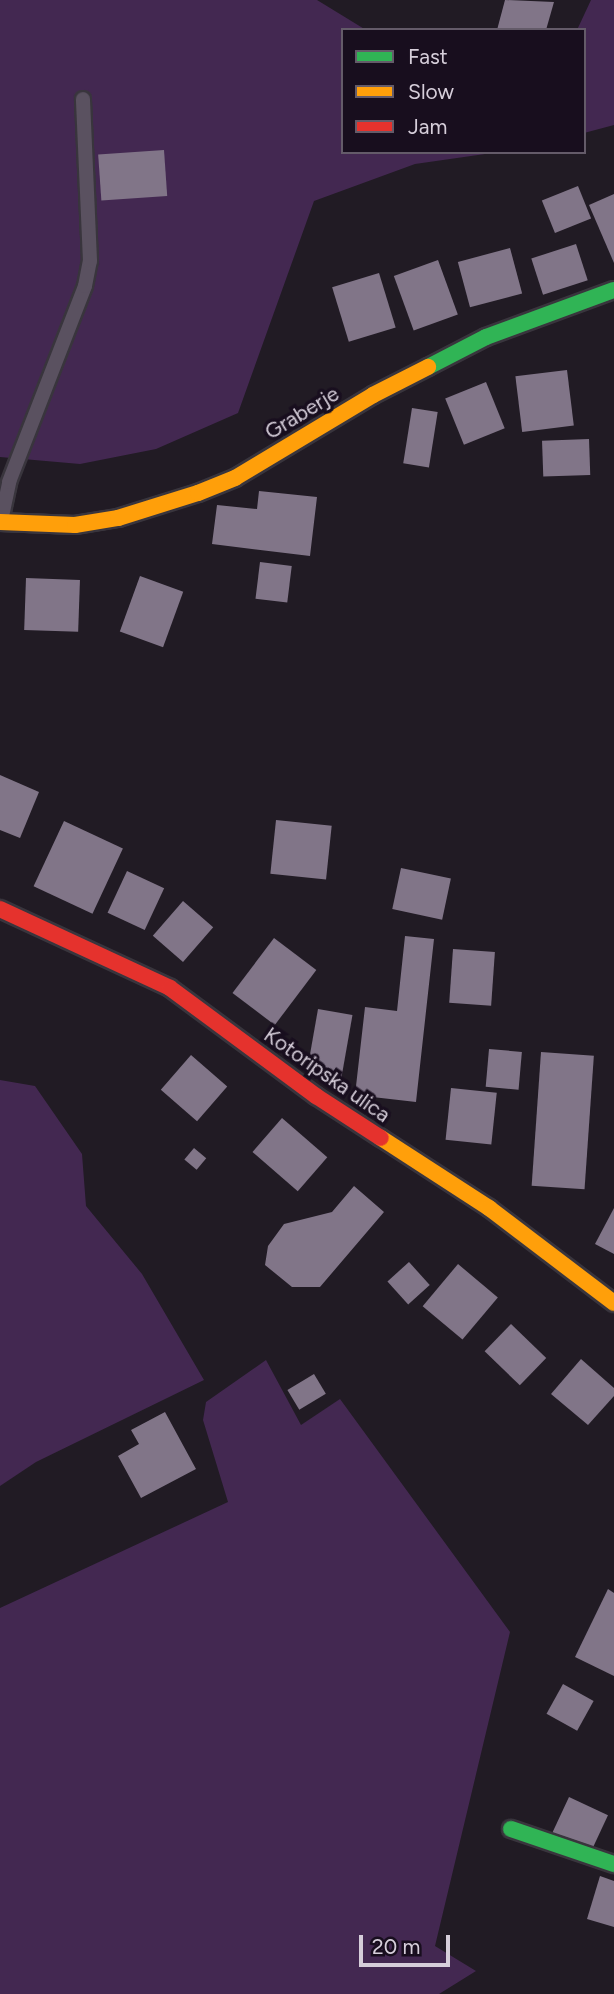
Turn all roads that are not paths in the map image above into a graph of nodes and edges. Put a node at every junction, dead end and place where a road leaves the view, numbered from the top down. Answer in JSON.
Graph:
{"nodes":[{"id":1,"x":83,"y":99,"type":"dead end"},
{"id":2,"x":614,"y":290,"type":"edge"},
{"id":3,"x":0,"y":522,"type":"edge"},
{"id":4,"x":0,"y":909,"type":"edge"},
{"id":5,"x":614,"y":1303,"type":"edge"},
{"id":6,"x":511,"y":1829,"type":"dead end"},
{"id":7,"x":614,"y":1864,"type":"edge"}],
"edges":[{"from":1,"to":3,"type":"lane"},
{"from":2,"to":3,"type":"street","name":"Graberje"},
{"from":4,"to":5,"type":"street","name":"Kotoripska ulica"},
{"from":6,"to":7,"type":"street"}]}
